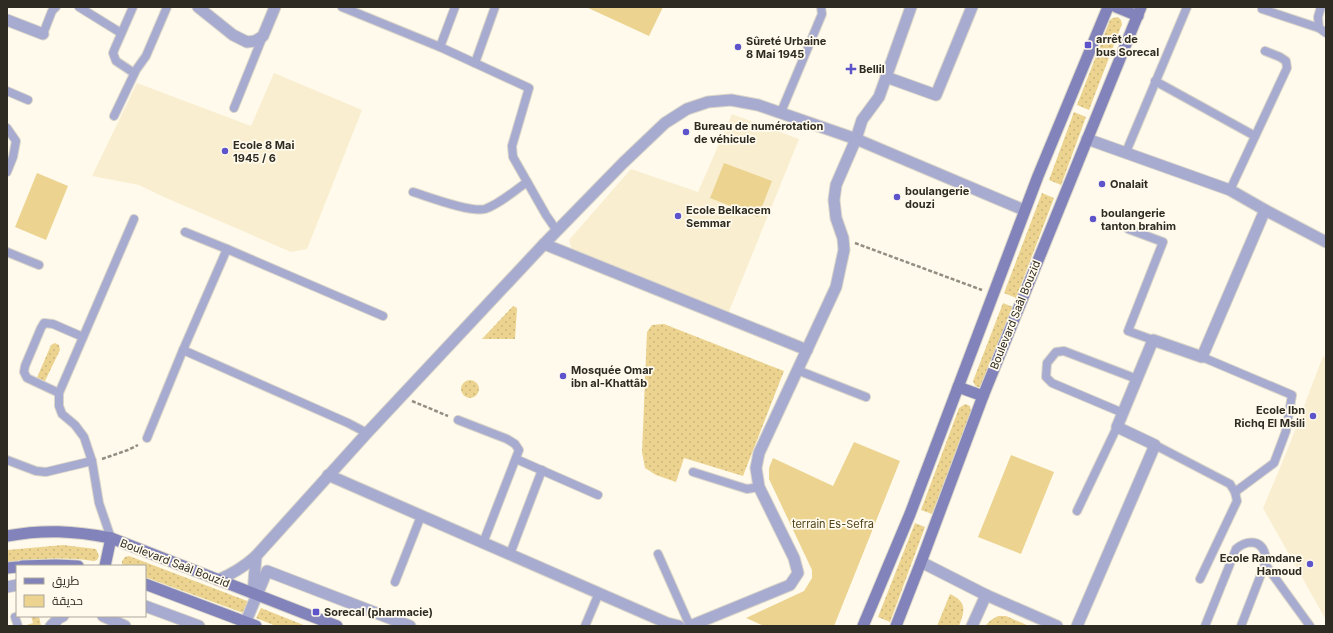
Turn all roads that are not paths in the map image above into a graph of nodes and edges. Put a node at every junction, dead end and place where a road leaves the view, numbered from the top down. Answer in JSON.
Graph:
{"nodes":[{"id":1,"x":56,"y":7,"type":"edge"},
{"id":2,"x":79,"y":7,"type":"edge"},
{"id":3,"x":133,"y":7,"type":"edge"},
{"id":4,"x":167,"y":7,"type":"edge"},
{"id":5,"x":198,"y":7,"type":"edge"},
{"id":6,"x":275,"y":7,"type":"edge"},
{"id":7,"x":342,"y":7,"type":"edge"},
{"id":8,"x":455,"y":7,"type":"edge"},
{"id":9,"x":495,"y":7,"type":"edge"},
{"id":10,"x":822,"y":7,"type":"edge"},
{"id":11,"x":911,"y":7,"type":"edge"},
{"id":12,"x":972,"y":7,"type":"edge"},
{"id":13,"x":1108,"y":7,"type":"edge"},
{"id":14,"x":1116,"y":7,"type":"edge"},
{"id":15,"x":1187,"y":7,"type":"edge"},
{"id":16,"x":1322,"y":7,"type":"edge"},
{"id":17,"x":1262,"y":9,"type":"dead end"},
{"id":18,"x":1139,"y":11,"type":"edge"},
{"id":19,"x":7,"y":20,"type":"edge"},
{"id":20,"x":1323,"y":31,"type":"edge"},
{"id":21,"x":121,"y":33,"type":"junction"},
{"id":22,"x":42,"y":34,"type":"joint"},
{"id":23,"x":264,"y":36,"type":"junction"},
{"id":24,"x":440,"y":47,"type":"junction"},
{"id":25,"x":1264,"y":51,"type":"dead end"},
{"id":26,"x":475,"y":63,"type":"junction"},
{"id":27,"x":134,"y":73,"type":"junction"},
{"id":28,"x":886,"y":77,"type":"junction"},
{"id":29,"x":1155,"y":81,"type":"junction"},
{"id":30,"x":7,"y":91,"type":"edge"},
{"id":31,"x":28,"y":100,"type":"dead end"},
{"id":32,"x":234,"y":108,"type":"dead end"},
{"id":33,"x":781,"y":112,"type":"junction"},
{"id":34,"x":114,"y":116,"type":"dead end"},
{"id":35,"x":7,"y":128,"type":"edge"},
{"id":36,"x":1255,"y":136,"type":"junction"},
{"id":37,"x":856,"y":139,"type":"junction"},
{"id":38,"x":1086,"y":139,"type":"junction"},
{"id":39,"x":1126,"y":152,"type":"junction"},
{"id":40,"x":7,"y":172,"type":"edge"},
{"id":41,"x":526,"y":182,"type":"junction"},
{"id":42,"x":1230,"y":190,"type":"junction"},
{"id":43,"x":414,"y":192,"type":"dead end"},
{"id":44,"x":1024,"y":210,"type":"junction"},
{"id":45,"x":1265,"y":210,"type":"junction"},
{"id":46,"x":134,"y":219,"type":"dead end"},
{"id":47,"x":1128,"y":229,"type":"dead end"},
{"id":48,"x":557,"y":230,"type":"junction"},
{"id":49,"x":185,"y":232,"type":"dead end"},
{"id":50,"x":1326,"y":242,"type":"edge"},
{"id":51,"x":544,"y":244,"type":"junction"},
{"id":52,"x":227,"y":248,"type":"junction"},
{"id":53,"x":7,"y":252,"type":"edge"},
{"id":54,"x":39,"y":265,"type":"dead end"},
{"id":55,"x":383,"y":316,"type":"dead end"},
{"id":56,"x":83,"y":337,"type":"junction"},
{"id":57,"x":1154,"y":340,"type":"junction"},
{"id":58,"x":183,"y":350,"type":"junction"},
{"id":59,"x":807,"y":350,"type":"junction"},
{"id":60,"x":1202,"y":357,"type":"junction"},
{"id":61,"x":797,"y":370,"type":"junction"},
{"id":62,"x":1137,"y":380,"type":"junction"},
{"id":63,"x":958,"y":387,"type":"junction"},
{"id":64,"x":59,"y":393,"type":"junction"},
{"id":65,"x":983,"y":396,"type":"junction"},
{"id":66,"x":866,"y":397,"type":"dead end"},
{"id":67,"x":1123,"y":413,"type":"junction"},
{"id":68,"x":458,"y":420,"type":"road end"},
{"id":69,"x":1116,"y":427,"type":"junction"},
{"id":70,"x":367,"y":433,"type":"junction"},
{"id":71,"x":147,"y":438,"type":"road end"},
{"id":72,"x":1155,"y":445,"type":"junction"},
{"id":73,"x":516,"y":459,"type":"junction"},
{"id":74,"x":7,"y":460,"type":"edge"},
{"id":75,"x":92,"y":462,"type":"junction"},
{"id":76,"x":542,"y":470,"type":"junction"},
{"id":77,"x":693,"y":472,"type":"dead end"},
{"id":78,"x":328,"y":475,"type":"junction"},
{"id":79,"x":759,"y":487,"type":"junction"},
{"id":80,"x":1235,"y":492,"type":"junction"},
{"id":81,"x":598,"y":495,"type":"dead end"},
{"id":82,"x":1077,"y":511,"type":"dead end"},
{"id":83,"x":421,"y":516,"type":"junction"},
{"id":84,"x":7,"y":536,"type":"edge"},
{"id":85,"x":111,"y":538,"type":"junction"},
{"id":86,"x":483,"y":543,"type":"junction"},
{"id":87,"x":510,"y":554,"type":"junction"},
{"id":88,"x":658,"y":554,"type":"dead end"},
{"id":89,"x":256,"y":556,"type":"junction"},
{"id":90,"x":921,"y":562,"type":"junction"},
{"id":91,"x":1266,"y":564,"type":"junction"},
{"id":92,"x":105,"y":565,"type":"edge"},
{"id":93,"x":1200,"y":579,"type":"dead end"},
{"id":94,"x":218,"y":580,"type":"junction"},
{"id":95,"x":395,"y":582,"type":"dead end"},
{"id":96,"x":146,"y":584,"type":"edge"},
{"id":97,"x":599,"y":593,"type":"junction"},
{"id":98,"x":254,"y":594,"type":"junction"},
{"id":99,"x":986,"y":595,"type":"junction"},
{"id":100,"x":146,"y":606,"type":"edge"},
{"id":101,"x":62,"y":617,"type":"edge"},
{"id":102,"x":104,"y":617,"type":"edge"},
{"id":103,"x":15,"y":618,"type":"dead end"},
{"id":104,"x":248,"y":625,"type":"edge"},
{"id":105,"x":18,"y":626,"type":"edge"},
{"id":106,"x":52,"y":626,"type":"edge"},
{"id":107,"x":124,"y":626,"type":"edge"},
{"id":108,"x":198,"y":626,"type":"edge"},
{"id":109,"x":337,"y":626,"type":"edge"},
{"id":110,"x":410,"y":626,"type":"edge"},
{"id":111,"x":586,"y":626,"type":"edge"},
{"id":112,"x":679,"y":626,"type":"edge"},
{"id":113,"x":690,"y":626,"type":"edge"},
{"id":114,"x":863,"y":626,"type":"edge"},
{"id":115,"x":896,"y":626,"type":"edge"},
{"id":116,"x":972,"y":626,"type":"edge"},
{"id":117,"x":1057,"y":626,"type":"edge"},
{"id":118,"x":1077,"y":626,"type":"edge"},
{"id":119,"x":1205,"y":626,"type":"edge"},
{"id":120,"x":1242,"y":626,"type":"edge"},
{"id":121,"x":1310,"y":626,"type":"edge"}],
"edges":[{"from":1,"to":22,"type":"lane"},
{"from":2,"to":21,"type":"lane"},
{"from":3,"to":21,"type":"lane"},
{"from":4,"to":27,"type":"lane"},
{"from":5,"to":23,"type":"street"},
{"from":6,"to":23,"type":"street"},
{"from":7,"to":24,"type":"lane"},
{"from":8,"to":24,"type":"lane"},
{"from":9,"to":26,"type":"lane"},
{"from":10,"to":33,"type":"lane"},
{"from":11,"to":28,"type":"street"},
{"from":12,"to":28,"type":"street"},
{"from":13,"to":44,"type":"main road"},
{"from":14,"to":18,"type":"main road"},
{"from":15,"to":29,"type":"lane"},
{"from":16,"to":20,"type":"lane"},
{"from":17,"to":20,"type":"lane"},
{"from":18,"to":38,"type":"main road","name":"Boulevard Saâl Bouzid"},
{"from":19,"to":22,"type":"street"},
{"from":21,"to":27,"type":"lane"},
{"from":23,"to":32,"type":"lane"},
{"from":24,"to":26,"type":"lane"},
{"from":25,"to":36,"type":"lane"},
{"from":26,"to":41,"type":"lane"},
{"from":27,"to":34,"type":"lane"},
{"from":28,"to":37,"type":"street"},
{"from":29,"to":36,"type":"lane"},
{"from":29,"to":39,"type":"lane"},
{"from":30,"to":31,"type":"lane"},
{"from":33,"to":37,"type":"street"},
{"from":33,"to":48,"type":"street"},
{"from":35,"to":40,"type":"lane"},
{"from":36,"to":42,"type":"lane"},
{"from":37,"to":44,"type":"street"},
{"from":37,"to":59,"type":"street"},
{"from":38,"to":39,"type":"street"},
{"from":38,"to":65,"type":"main road","name":"Boulevard Saâl Bouzid"},
{"from":39,"to":42,"type":"street"},
{"from":41,"to":43,"type":"lane"},
{"from":41,"to":48,"type":"lane"},
{"from":42,"to":45,"type":"street"},
{"from":44,"to":63,"type":"main road"},
{"from":45,"to":50,"type":"street"},
{"from":45,"to":60,"type":"street"},
{"from":46,"to":56,"type":"lane"},
{"from":47,"to":57,"type":"lane"},
{"from":48,"to":51,"type":"street"},
{"from":49,"to":52,"type":"lane"},
{"from":51,"to":59,"type":"street"},
{"from":51,"to":70,"type":"street"},
{"from":52,"to":55,"type":"lane"},
{"from":52,"to":58,"type":"lane"},
{"from":53,"to":54,"type":"lane"},
{"from":56,"to":64,"type":"lane"},
{"from":56,"to":64,"type":"lane"},
{"from":57,"to":60,"type":"street"},
{"from":57,"to":62,"type":"street"},
{"from":58,"to":70,"type":"lane"},
{"from":58,"to":71,"type":"lane"},
{"from":59,"to":61,"type":"street"},
{"from":60,"to":80,"type":"lane"},
{"from":61,"to":66,"type":"lane"},
{"from":61,"to":79,"type":"street"},
{"from":62,"to":67,"type":"street"},
{"from":62,"to":67,"type":"lane"},
{"from":63,"to":65,"type":"main road"},
{"from":63,"to":114,"type":"main road"},
{"from":64,"to":75,"type":"lane"},
{"from":65,"to":90,"type":"main road","name":"Boulevard Saâl Bouzid"},
{"from":67,"to":69,"type":"street"},
{"from":68,"to":73,"type":"lane"},
{"from":69,"to":72,"type":"street"},
{"from":69,"to":82,"type":"lane"},
{"from":70,"to":78,"type":"street"},
{"from":72,"to":80,"type":"lane"},
{"from":72,"to":118,"type":"street"},
{"from":73,"to":76,"type":"lane"},
{"from":73,"to":86,"type":"lane"},
{"from":74,"to":75,"type":"lane"},
{"from":75,"to":85,"type":"lane"},
{"from":76,"to":81,"type":"lane"},
{"from":76,"to":87,"type":"lane"},
{"from":77,"to":79,"type":"lane"},
{"from":78,"to":83,"type":"street"},
{"from":78,"to":89,"type":"street"},
{"from":79,"to":113,"type":"street"},
{"from":80,"to":93,"type":"lane"},
{"from":83,"to":86,"type":"street"},
{"from":83,"to":95,"type":"lane"},
{"from":84,"to":85,"type":"main road","name":"Boulevard Saâl Bouzid"},
{"from":85,"to":92,"type":"main road"},
{"from":85,"to":94,"type":"main road","name":"Boulevard Saâl Bouzid"},
{"from":86,"to":87,"type":"street"},
{"from":87,"to":97,"type":"street"},
{"from":88,"to":113,"type":"lane"},
{"from":89,"to":94,"type":"street"},
{"from":89,"to":98,"type":"street"},
{"from":90,"to":99,"type":"street"},
{"from":90,"to":115,"type":"main road","name":"Boulevard Saâl Bouzid"},
{"from":91,"to":119,"type":"lane"},
{"from":91,"to":120,"type":"lane"},
{"from":91,"to":121,"type":"lane"},
{"from":94,"to":98,"type":"main road","name":"Boulevard Saâl Bouzid"},
{"from":96,"to":104,"type":"main road"},
{"from":97,"to":111,"type":"lane"},
{"from":97,"to":112,"type":"street"},
{"from":98,"to":104,"type":"street"},
{"from":98,"to":109,"type":"main road","name":"Boulevard Saâl Bouzid"},
{"from":98,"to":110,"type":"street"},
{"from":99,"to":116,"type":"street"},
{"from":99,"to":117,"type":"street"},
{"from":100,"to":108,"type":"street"},
{"from":101,"to":106,"type":"street"},
{"from":102,"to":107,"type":"street"},
{"from":103,"to":105,"type":"lane"}]}
